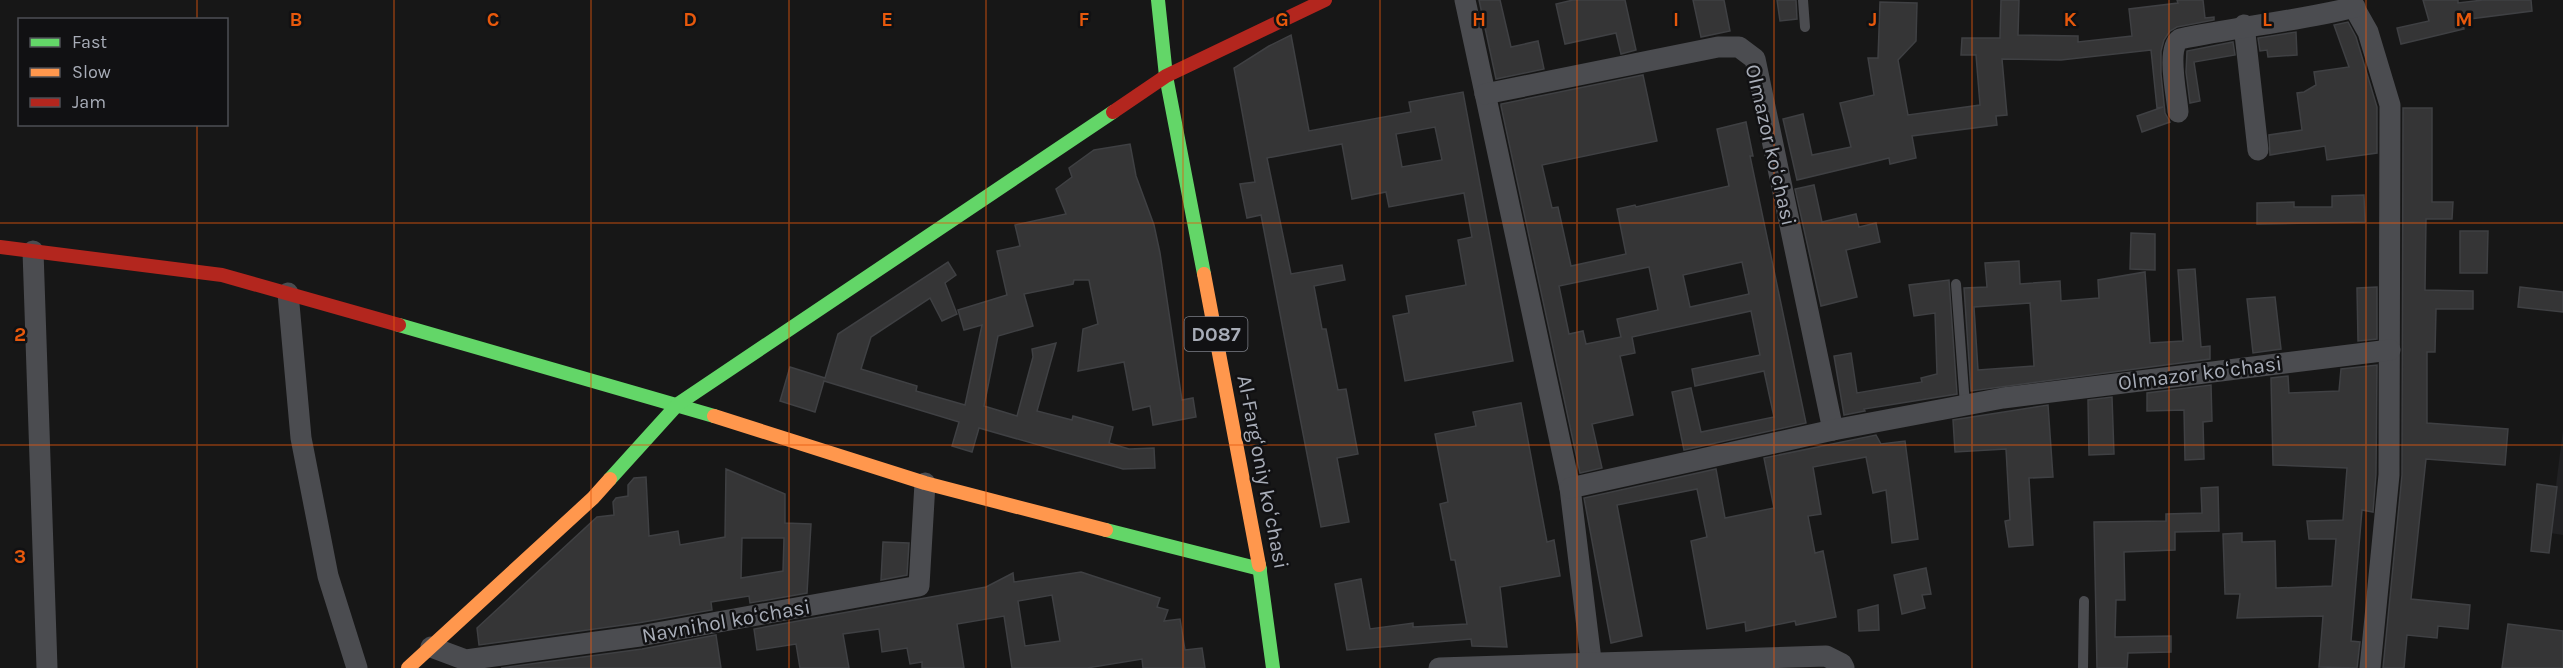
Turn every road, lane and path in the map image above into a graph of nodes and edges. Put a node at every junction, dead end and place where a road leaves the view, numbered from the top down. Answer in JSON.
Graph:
{"nodes":[{"id":1,"x":1158,"y":0,"type":"edge"},
{"id":2,"x":1325,"y":0,"type":"edge"},
{"id":3,"x":1465,"y":0,"type":"edge"},
{"id":4,"x":1803,"y":0,"type":"edge"},
{"id":5,"x":2352,"y":4,"type":"edge"},
{"id":6,"x":2244,"y":26,"type":"junction"},
{"id":7,"x":1805,"y":27,"type":"dead end"},
{"id":8,"x":1166,"y":76,"type":"junction"},
{"id":9,"x":1485,"y":94,"type":"junction"},
{"id":10,"x":2178,"y":112,"type":"dead end"},
{"id":11,"x":2258,"y":150,"type":"dead end"},
{"id":12,"x":0,"y":247,"type":"edge"},
{"id":13,"x":33,"y":251,"type":"junction"},
{"id":14,"x":1956,"y":284,"type":"dead end"},
{"id":15,"x":288,"y":293,"type":"junction"},
{"id":16,"x":2390,"y":350,"type":"junction"},
{"id":17,"x":678,"y":404,"type":"junction"},
{"id":18,"x":1965,"y":405,"type":"junction"},
{"id":19,"x":1833,"y":430,"type":"junction"},
{"id":20,"x":925,"y":483,"type":"junction"},
{"id":21,"x":1570,"y":488,"type":"junction"},
{"id":22,"x":1260,"y":569,"type":"junction"},
{"id":23,"x":2084,"y":601,"type":"dead end"},
{"id":24,"x":431,"y":647,"type":"junction"},
{"id":25,"x":1592,"y":666,"type":"edge"},
{"id":26,"x":47,"y":668,"type":"edge"},
{"id":27,"x":357,"y":668,"type":"edge"},
{"id":28,"x":408,"y":668,"type":"edge"},
{"id":29,"x":1273,"y":668,"type":"edge"},
{"id":30,"x":1439,"y":668,"type":"edge"},
{"id":31,"x":1844,"y":668,"type":"edge"},
{"id":32,"x":2083,"y":668,"type":"edge"},
{"id":33,"x":2370,"y":668,"type":"edge"}],
"edges":[{"from":1,"to":8,"type":"main road","name":"Al-Fargʻoniy koʻchasi","number":"D087"},
{"from":2,"to":8,"type":"main road"},
{"from":3,"to":9,"type":"street"},
{"from":4,"to":7,"type":"lane"},
{"from":5,"to":6,"type":"street"},
{"from":5,"to":16,"type":"street"},
{"from":6,"to":10,"type":"street"},
{"from":6,"to":11,"type":"street"},
{"from":8,"to":17,"type":"main road"},
{"from":8,"to":22,"type":"main road","name":"Al-Fargʻoniy koʻchasi","number":"D087"},
{"from":9,"to":19,"type":"street","name":"Olmazor koʻchasi"},
{"from":9,"to":21,"type":"street"},
{"from":12,"to":13,"type":"main road"},
{"from":13,"to":15,"type":"main road"},
{"from":13,"to":26,"type":"street"},
{"from":14,"to":18,"type":"lane"},
{"from":15,"to":17,"type":"main road"},
{"from":15,"to":27,"type":"street"},
{"from":16,"to":18,"type":"street","name":"Olmazor koʻchasi"},
{"from":16,"to":33,"type":"street"},
{"from":17,"to":20,"type":"main road"},
{"from":17,"to":24,"type":"main road"},
{"from":18,"to":19,"type":"street","name":"Olmazor koʻchasi"},
{"from":19,"to":21,"type":"street","name":"Olmazor koʻchasi"},
{"from":20,"to":22,"type":"main road"},
{"from":20,"to":24,"type":"street","name":"Navnihol koʻchasi"},
{"from":21,"to":25,"type":"street"},
{"from":22,"to":29,"type":"main road","name":"Al-Fargʻoniy koʻchasi","number":"D087"},
{"from":23,"to":32,"type":"lane"},
{"from":24,"to":28,"type":"main road"},
{"from":25,"to":30,"type":"street"},
{"from":25,"to":31,"type":"street"}]}
